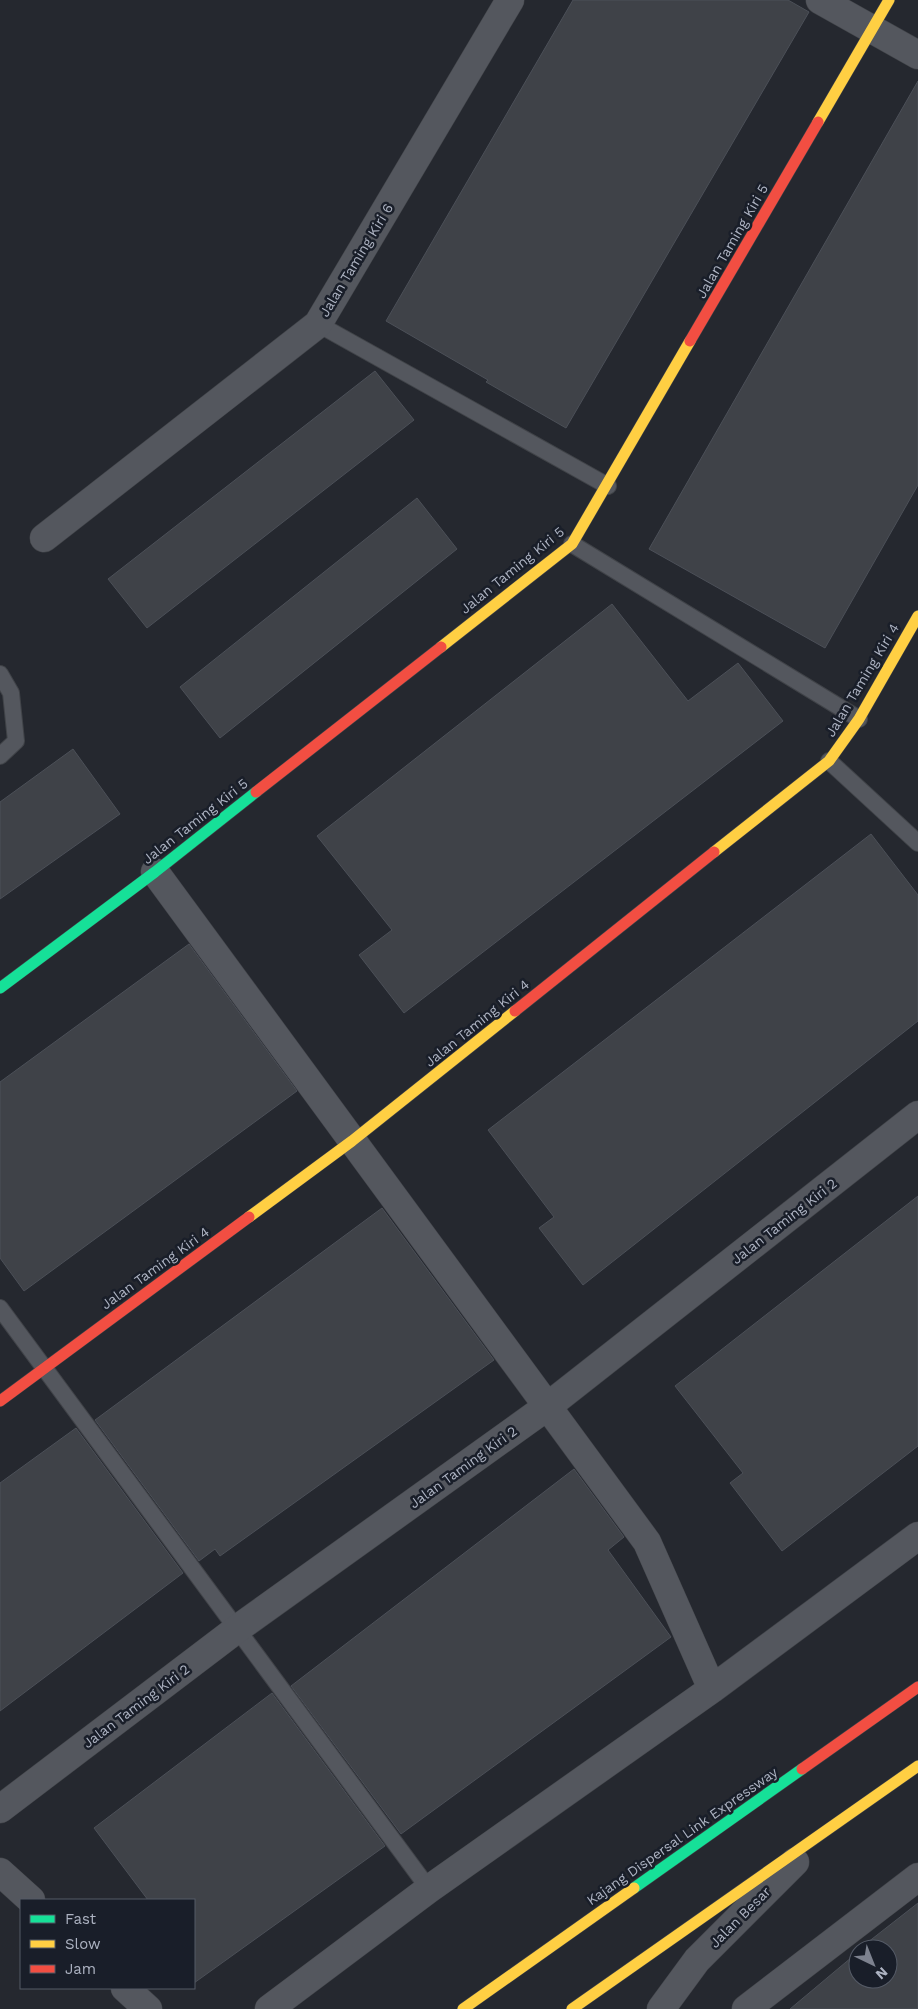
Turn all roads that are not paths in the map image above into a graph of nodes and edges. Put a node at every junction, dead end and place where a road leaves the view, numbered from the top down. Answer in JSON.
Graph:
{"nodes":[{"id":1,"x":510,"y":0,"type":"edge"},
{"id":2,"x":820,"y":0,"type":"edge"},
{"id":3,"x":889,"y":0,"type":"edge"},
{"id":4,"x":872,"y":30,"type":"junction"},
{"id":5,"x":918,"y":55,"type":"edge"},
{"id":6,"x":318,"y":324,"type":"junction"},
{"id":7,"x":608,"y":486,"type":"junction"},
{"id":8,"x":44,"y":538,"type":"dead end"},
{"id":9,"x":572,"y":544,"type":"junction"},
{"id":10,"x":918,"y":616,"type":"edge"},
{"id":11,"x":0,"y":674,"type":"edge"},
{"id":12,"x":859,"y":719,"type":"junction"},
{"id":13,"x":0,"y":756,"type":"edge"},
{"id":14,"x":829,"y":761,"type":"junction"},
{"id":15,"x":918,"y":843,"type":"edge"},
{"id":16,"x":155,"y":872,"type":"junction"},
{"id":17,"x":0,"y":988,"type":"edge"},
{"id":18,"x":918,"y":1115,"type":"edge"},
{"id":19,"x":352,"y":1141,"type":"junction"},
{"id":20,"x":0,"y":1308,"type":"edge"},
{"id":21,"x":44,"y":1368,"type":"junction"},
{"id":22,"x":0,"y":1401,"type":"edge"},
{"id":23,"x":548,"y":1406,"type":"junction"},
{"id":24,"x":918,"y":1536,"type":"edge"},
{"id":25,"x":237,"y":1629,"type":"junction"},
{"id":26,"x":918,"y":1687,"type":"edge"},
{"id":27,"x":712,"y":1689,"type":"junction"},
{"id":28,"x":918,"y":1766,"type":"edge"},
{"id":29,"x":0,"y":1809,"type":"edge"},
{"id":30,"x":826,"y":1831,"type":"junction"},
{"id":31,"x":0,"y":1872,"type":"edge"},
{"id":32,"x":918,"y":1877,"type":"edge"},
{"id":33,"x":429,"y":1889,"type":"junction"},
{"id":34,"x":30,"y":1899,"type":"edge"},
{"id":35,"x":126,"y":1989,"type":"edge"},
{"id":36,"x":148,"y":2009,"type":"edge"},
{"id":37,"x":269,"y":2009,"type":"edge"},
{"id":38,"x":463,"y":2009,"type":"edge"},
{"id":39,"x":572,"y":2009,"type":"edge"},
{"id":40,"x":660,"y":2009,"type":"edge"},
{"id":41,"x":746,"y":2009,"type":"edge"}],
"edges":[{"from":1,"to":6,"type":"street","name":"Jalan Taming Kiri 6"},
{"from":2,"to":4,"type":"street"},
{"from":3,"to":4,"type":"main road","name":"Jalan Taming Kiri 5"},
{"from":4,"to":5,"type":"street"},
{"from":4,"to":7,"type":"main road","name":"Jalan Taming Kiri 5"},
{"from":6,"to":7,"type":"lane"},
{"from":6,"to":8,"type":"street","name":"Jalan Taming Kiri 6"},
{"from":7,"to":9,"type":"main road","name":"Jalan Taming Kiri 5"},
{"from":9,"to":12,"type":"lane"},
{"from":9,"to":16,"type":"main road","name":"Jalan Taming Kiri 5"},
{"from":10,"to":12,"type":"main road","name":"Jalan Taming Kiri 4"},
{"from":11,"to":13,"type":"lane"},
{"from":12,"to":14,"type":"main road","name":"Jalan Taming Kiri 4"},
{"from":14,"to":15,"type":"lane"},
{"from":14,"to":19,"type":"main road","name":"Jalan Taming Kiri 4"},
{"from":16,"to":17,"type":"main road","name":"Jalan Taming Kiri 5"},
{"from":16,"to":19,"type":"street"},
{"from":18,"to":23,"type":"street","name":"Jalan Taming Kiri 2"},
{"from":19,"to":21,"type":"main road","name":"Jalan Taming Kiri 4"},
{"from":19,"to":23,"type":"street"},
{"from":20,"to":21,"type":"lane"},
{"from":21,"to":22,"type":"main road","name":"Jalan Taming Kiri 4"},
{"from":21,"to":25,"type":"lane"},
{"from":23,"to":25,"type":"street","name":"Jalan Taming Kiri 2"},
{"from":23,"to":27,"type":"street"},
{"from":24,"to":27,"type":"street"},
{"from":25,"to":29,"type":"street","name":"Jalan Taming Kiri 2"},
{"from":25,"to":33,"type":"lane"},
{"from":26,"to":38,"type":"main road","name":"Kajang Dispersal Link Expressway"},
{"from":27,"to":33,"type":"street"},
{"from":28,"to":30,"type":"main road"},
{"from":30,"to":39,"type":"main road"},
{"from":30,"to":40,"type":"street","name":"Jalan Besar"},
{"from":31,"to":34,"type":"street"},
{"from":32,"to":41,"type":"street"},
{"from":33,"to":37,"type":"street"},
{"from":35,"to":36,"type":"street"}]}
